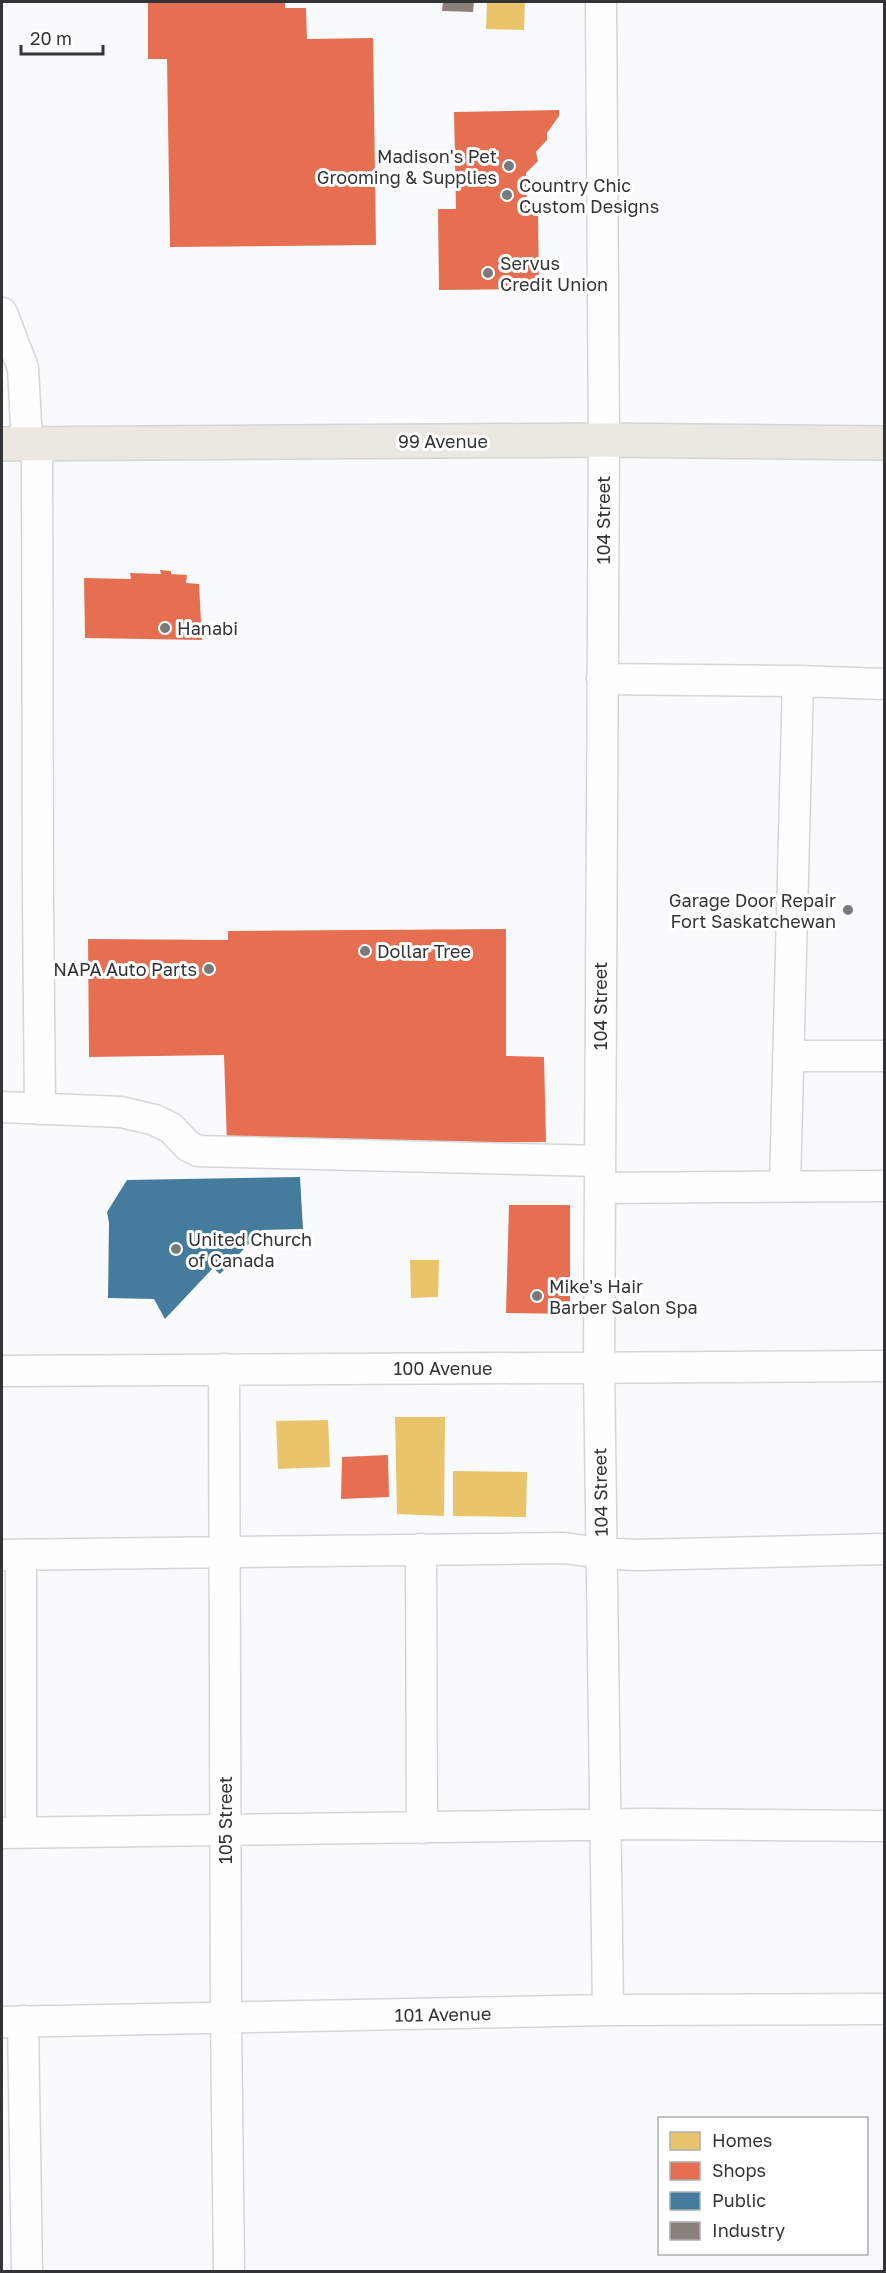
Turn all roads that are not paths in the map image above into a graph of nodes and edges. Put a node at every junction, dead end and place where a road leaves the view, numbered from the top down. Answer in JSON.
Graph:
{"nodes":[{"id":1,"x":601,"y":2,"type":"edge"},
{"id":2,"x":2,"y":313,"type":"edge"},
{"id":3,"x":604,"y":440,"type":"junction"},
{"id":4,"x":22,"y":443,"type":"edge"},
{"id":5,"x":885,"y":443,"type":"edge"},
{"id":6,"x":602,"y":679,"type":"junction"},
{"id":7,"x":798,"y":681,"type":"junction"},
{"id":8,"x":885,"y":684,"type":"edge"},
{"id":9,"x":788,"y":1056,"type":"junction"},
{"id":10,"x":885,"y":1056,"type":"edge"},
{"id":11,"x":2,"y":1107,"type":"edge"},
{"id":12,"x":40,"y":1109,"type":"junction"},
{"id":13,"x":600,"y":1174,"type":"junction"},
{"id":14,"x":785,"y":1186,"type":"junction"},
{"id":15,"x":885,"y":1186,"type":"edge"},
{"id":16,"x":599,"y":1366,"type":"junction"},
{"id":17,"x":885,"y":1366,"type":"edge"},
{"id":18,"x":224,"y":1369,"type":"junction"},
{"id":19,"x":2,"y":1371,"type":"edge"},
{"id":20,"x":421,"y":1549,"type":"junction"},
{"id":21,"x":885,"y":1549,"type":"edge"},
{"id":22,"x":224,"y":1551,"type":"junction"},
{"id":23,"x":601,"y":1553,"type":"junction"},
{"id":24,"x":11,"y":1555,"type":"edge"},
{"id":25,"x":605,"y":1825,"type":"junction"},
{"id":26,"x":885,"y":1826,"type":"edge"},
{"id":27,"x":422,"y":1828,"type":"junction"},
{"id":28,"x":225,"y":1829,"type":"junction"},
{"id":29,"x":11,"y":1833,"type":"edge"},
{"id":30,"x":885,"y":2009,"type":"edge"},
{"id":31,"x":608,"y":2010,"type":"junction"},
{"id":32,"x":225,"y":2019,"type":"junction"},
{"id":33,"x":12,"y":2021,"type":"edge"},
{"id":34,"x":27,"y":2271,"type":"edge"},
{"id":35,"x":229,"y":2271,"type":"edge"}],
"edges":[{"from":1,"to":3,"type":"street","name":"104 Street"},
{"from":2,"to":4,"type":"street"},
{"from":3,"to":4,"type":"main road","name":"99 Avenue"},
{"from":3,"to":5,"type":"main road","name":"99 Avenue"},
{"from":3,"to":6,"type":"street","name":"104 Street"},
{"from":4,"to":12,"type":"street"},
{"from":6,"to":7,"type":"street"},
{"from":6,"to":13,"type":"street","name":"104 Street"},
{"from":7,"to":8,"type":"street"},
{"from":7,"to":9,"type":"street"},
{"from":9,"to":10,"type":"street"},
{"from":9,"to":14,"type":"street"},
{"from":11,"to":12,"type":"street"},
{"from":12,"to":13,"type":"street"},
{"from":13,"to":14,"type":"street"},
{"from":13,"to":16,"type":"street","name":"104 Street"},
{"from":14,"to":15,"type":"street"},
{"from":16,"to":17,"type":"street","name":"100 Avenue"},
{"from":16,"to":18,"type":"street","name":"100 Avenue"},
{"from":16,"to":23,"type":"street","name":"104 Street"},
{"from":18,"to":19,"type":"street","name":"100 Avenue"},
{"from":18,"to":22,"type":"street","name":"105 Street"},
{"from":20,"to":22,"type":"street"},
{"from":20,"to":23,"type":"street"},
{"from":20,"to":27,"type":"street"},
{"from":21,"to":23,"type":"street"},
{"from":22,"to":24,"type":"street"},
{"from":22,"to":28,"type":"street","name":"105 Street"},
{"from":23,"to":25,"type":"street","name":"104 Street"},
{"from":24,"to":29,"type":"street"},
{"from":25,"to":26,"type":"street"},
{"from":25,"to":27,"type":"street"},
{"from":25,"to":31,"type":"street","name":"104 Street"},
{"from":27,"to":28,"type":"street"},
{"from":28,"to":29,"type":"street"},
{"from":28,"to":32,"type":"street","name":"105 Street"},
{"from":30,"to":31,"type":"street","name":"101 Avenue"},
{"from":31,"to":32,"type":"street","name":"101 Avenue"},
{"from":32,"to":33,"type":"street","name":"101 Avenue"},
{"from":32,"to":35,"type":"street","name":"105 Street"},
{"from":33,"to":34,"type":"street"}]}
